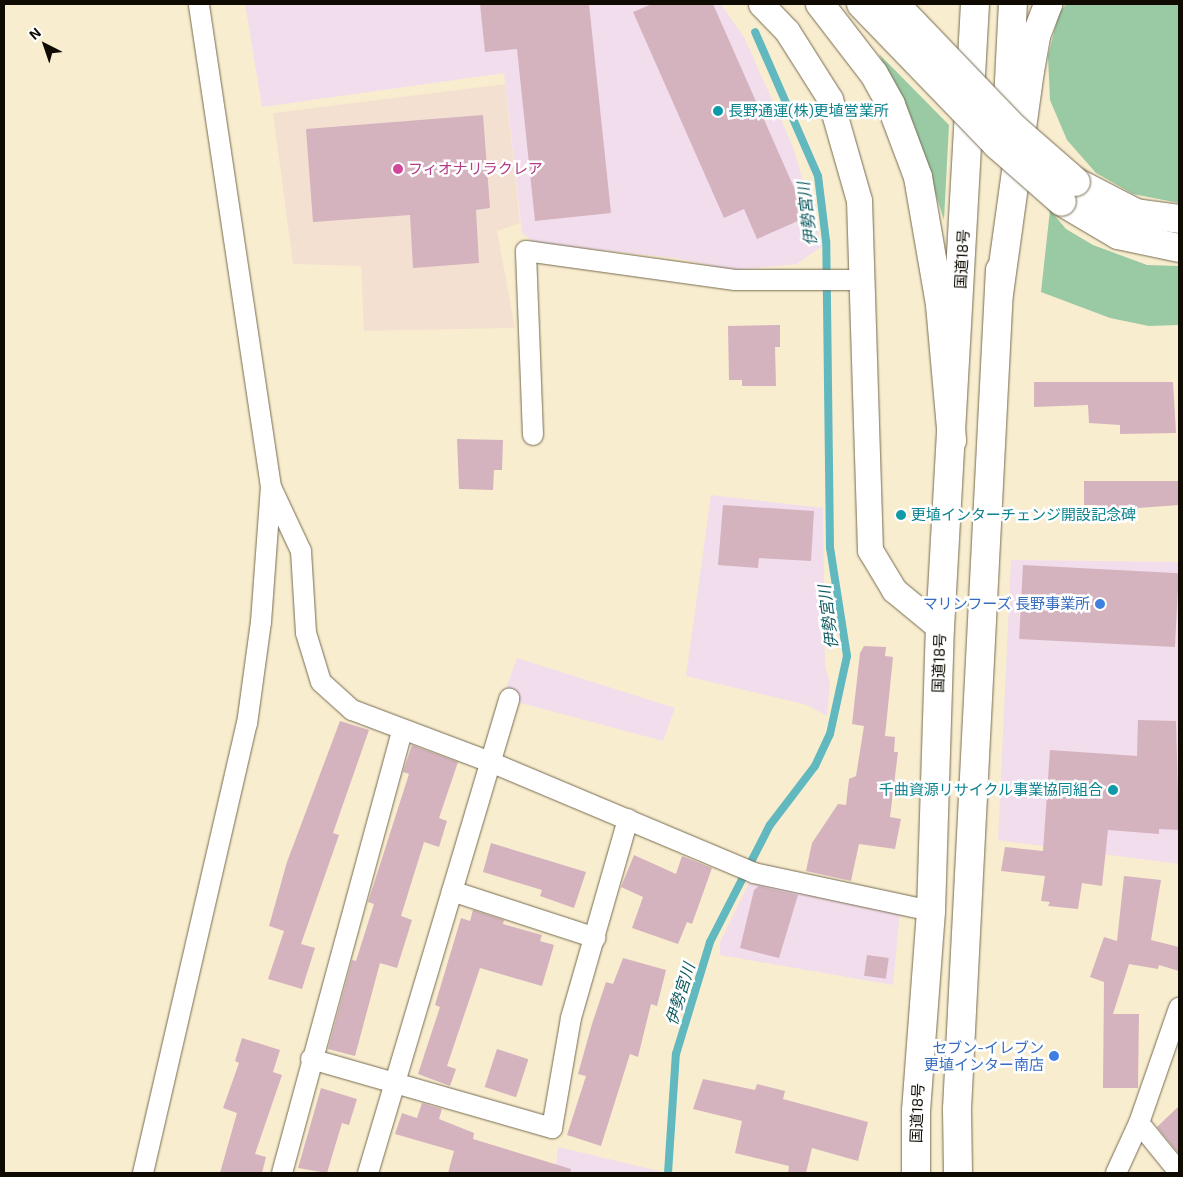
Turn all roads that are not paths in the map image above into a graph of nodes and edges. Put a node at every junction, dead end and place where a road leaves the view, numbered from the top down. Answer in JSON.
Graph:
{"nodes":[{"id":1,"x":199,"y":4,"type":"edge"},
{"id":2,"x":762,"y":4,"type":"edge"},
{"id":3,"x":820,"y":4,"type":"edge"},
{"id":4,"x":861,"y":4,"type":"edge"},
{"id":5,"x":895,"y":4,"type":"edge"},
{"id":6,"x":975,"y":4,"type":"edge"},
{"id":7,"x":1013,"y":4,"type":"edge"},
{"id":8,"x":1048,"y":4,"type":"edge"},
{"id":9,"x":1069,"y":192,"type":"junction"},
{"id":10,"x":1179,"y":219,"type":"edge"},
{"id":11,"x":1179,"y":248,"type":"edge"},
{"id":12,"x":850,"y":280,"type":"junction"},
{"id":13,"x":999,"y":294,"type":"junction"},
{"id":14,"x":533,"y":435,"type":"dead end"},
{"id":15,"x":952,"y":440,"type":"junction"},
{"id":16,"x":271,"y":487,"type":"junction"},
{"id":17,"x":940,"y":628,"type":"junction"},
{"id":18,"x":509,"y":699,"type":"dead end"},
{"id":19,"x":402,"y":731,"type":"junction"},
{"id":20,"x":488,"y":761,"type":"junction"},
{"id":21,"x":628,"y":819,"type":"junction"},
{"id":22,"x":452,"y":891,"type":"junction"},
{"id":23,"x":931,"y":910,"type":"junction"},
{"id":24,"x":596,"y":938,"type":"junction"},
{"id":25,"x":1179,"y":1008,"type":"edge"},
{"id":26,"x":311,"y":1059,"type":"junction"},
{"id":27,"x":395,"y":1085,"type":"junction"},
{"id":28,"x":1139,"y":1123,"type":"junction"},
{"id":29,"x":1179,"y":1172,"type":"edge"},
{"id":30,"x":143,"y":1173,"type":"edge"},
{"id":31,"x":282,"y":1173,"type":"edge"},
{"id":32,"x":368,"y":1173,"type":"edge"},
{"id":33,"x":916,"y":1173,"type":"edge"},
{"id":34,"x":958,"y":1173,"type":"edge"},
{"id":35,"x":1116,"y":1173,"type":"edge"}],
"edges":[{"from":1,"to":16,"type":"street"},
{"from":2,"to":12,"type":"street"},
{"from":3,"to":15,"type":"highway"},
{"from":4,"to":9,"type":"highway","bridge":true},
{"from":5,"to":9,"type":"highway","bridge":true},
{"from":6,"to":15,"type":"highway","name":"国道18号"},
{"from":7,"to":13,"type":"highway"},
{"from":8,"to":13,"type":"highway"},
{"from":9,"to":10,"type":"highway"},
{"from":9,"to":11,"type":"highway"},
{"from":12,"to":14,"type":"street"},
{"from":12,"to":17,"type":"street"},
{"from":13,"to":34,"type":"highway"},
{"from":15,"to":17,"type":"highway","name":"国道18号"},
{"from":16,"to":19,"type":"street"},
{"from":16,"to":30,"type":"street"},
{"from":17,"to":23,"type":"highway","name":"国道18号"},
{"from":18,"to":20,"type":"street"},
{"from":19,"to":20,"type":"street"},
{"from":19,"to":26,"type":"street"},
{"from":20,"to":21,"type":"street"},
{"from":20,"to":22,"type":"street"},
{"from":21,"to":23,"type":"street"},
{"from":21,"to":24,"type":"street"},
{"from":22,"to":24,"type":"street"},
{"from":22,"to":27,"type":"street"},
{"from":23,"to":33,"type":"highway","name":"国道18号"},
{"from":24,"to":27,"type":"street"},
{"from":25,"to":28,"type":"street"},
{"from":26,"to":27,"type":"street"},
{"from":26,"to":31,"type":"street"},
{"from":27,"to":32,"type":"street"},
{"from":28,"to":29,"type":"street"},
{"from":28,"to":35,"type":"street"}]}
